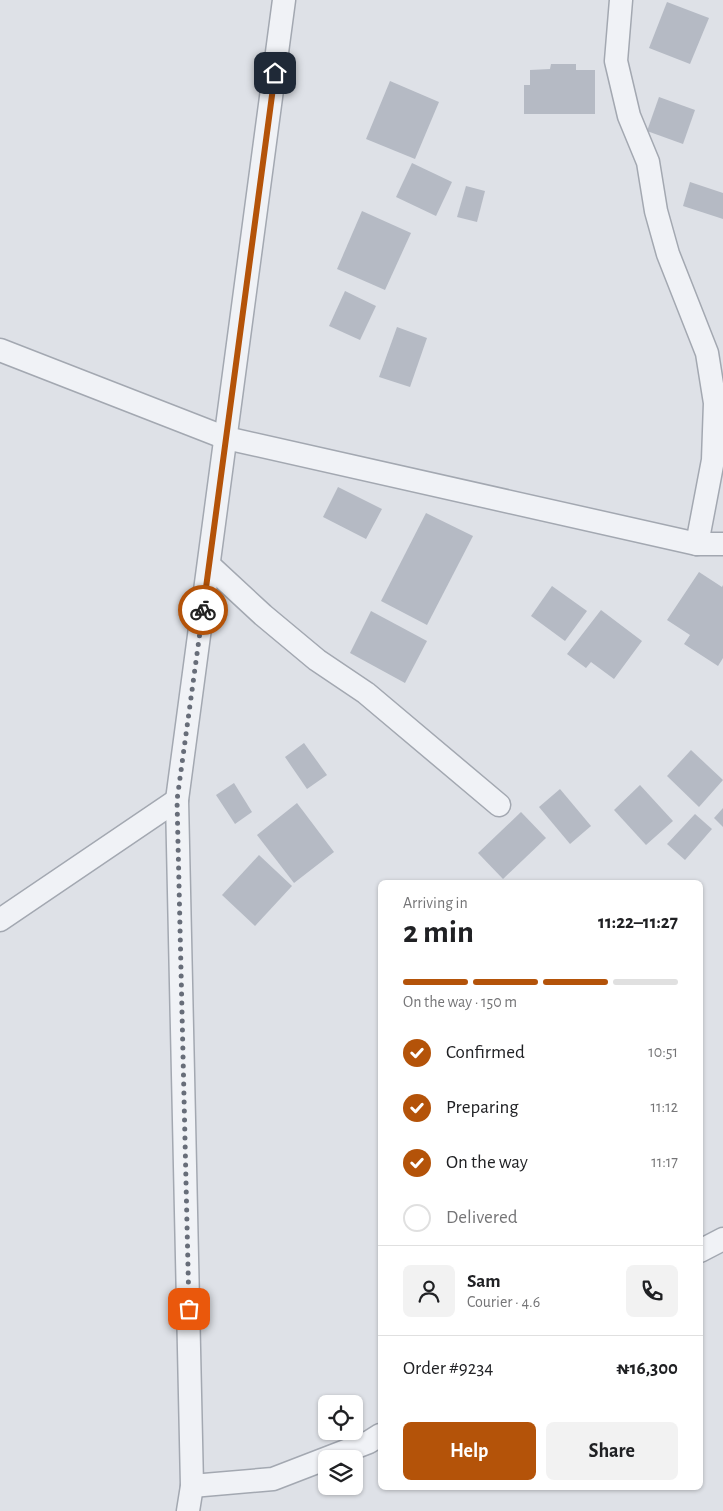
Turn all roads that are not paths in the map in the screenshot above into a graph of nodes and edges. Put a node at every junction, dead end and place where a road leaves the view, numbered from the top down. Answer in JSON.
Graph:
{"nodes":[{"id":1,"x":284,"y":0,"type":"edge"},
{"id":2,"x":621,"y":0,"type":"edge"},
{"id":3,"x":0,"y":350,"type":"edge"},
{"id":4,"x":226,"y":438,"type":"junction"},
{"id":5,"x":696,"y":544,"type":"junction"},
{"id":6,"x":723,"y":544,"type":"edge"},
{"id":7,"x":209,"y":566,"type":"junction"},
{"id":8,"x":177,"y":800,"type":"junction"},
{"id":9,"x":499,"y":805,"type":"dead end"},
{"id":10,"x":0,"y":920,"type":"edge"},
{"id":11,"x":723,"y":1239,"type":"edge"},
{"id":12,"x":703,"y":1249,"type":"edge"},
{"id":13,"x":378,"y":1436,"type":"edge"},
{"id":14,"x":192,"y":1486,"type":"junction"},
{"id":15,"x":188,"y":1511,"type":"edge"}],
"edges":[{"from":1,"to":4,"type":"street"},
{"from":2,"to":5,"type":"street"},
{"from":3,"to":4,"type":"street"},
{"from":4,"to":5,"type":"street"},
{"from":4,"to":7,"type":"street"},
{"from":5,"to":6,"type":"street"},
{"from":7,"to":8,"type":"street"},
{"from":7,"to":9,"type":"street"},
{"from":8,"to":10,"type":"street"},
{"from":8,"to":14,"type":"street"},
{"from":11,"to":12,"type":"street"},
{"from":13,"to":14,"type":"street"},
{"from":14,"to":15,"type":"street"}]}
